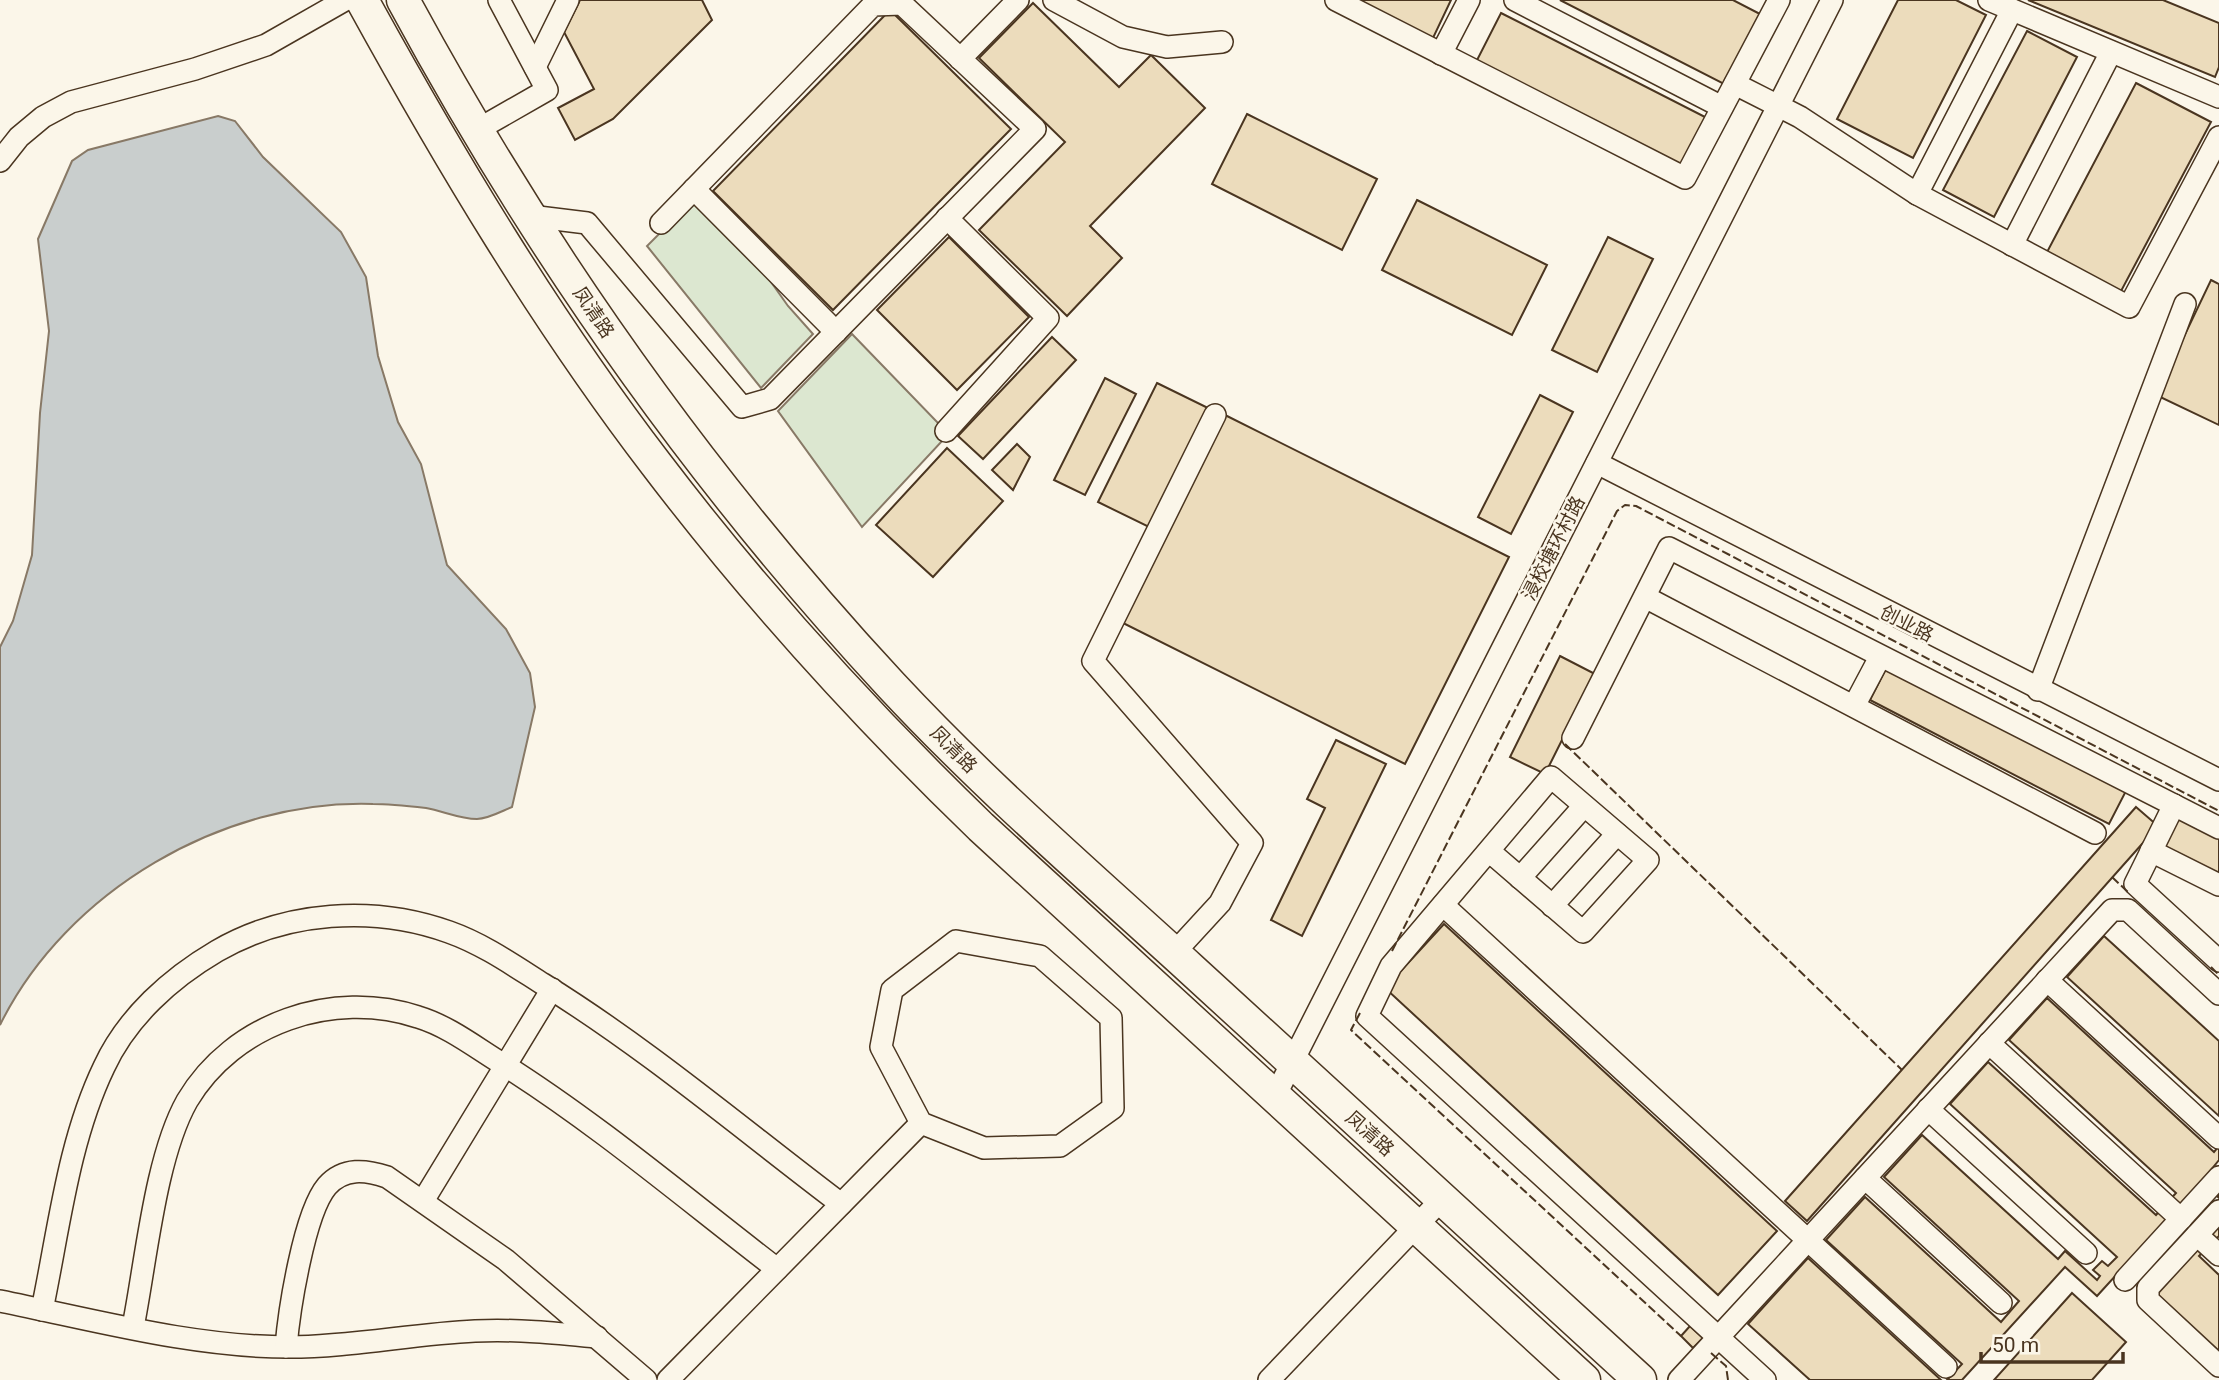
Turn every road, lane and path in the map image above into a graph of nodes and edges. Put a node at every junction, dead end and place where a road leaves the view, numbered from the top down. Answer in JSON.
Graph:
{"nodes":[{"id":1,"x":345,"y":0,"type":"edge"},
{"id":2,"x":362,"y":0,"type":"edge"},
{"id":3,"x":404,"y":0,"type":"edge"},
{"id":4,"x":499,"y":0,"type":"edge"},
{"id":5,"x":568,"y":0,"type":"edge"},
{"id":6,"x":1018,"y":0,"type":"edge"},
{"id":7,"x":1054,"y":0,"type":"edge"},
{"id":8,"x":1336,"y":0,"type":"edge"},
{"id":9,"x":1469,"y":0,"type":"edge"},
{"id":10,"x":1515,"y":0,"type":"edge"},
{"id":11,"x":1832,"y":0,"type":"edge"},
{"id":12,"x":1989,"y":0,"type":"edge"},
{"id":13,"x":1776,"y":1,"type":"edge"},
{"id":14,"x":2012,"y":10,"type":"junction"},
{"id":15,"x":1222,"y":42,"type":"dead end"},
{"id":16,"x":2111,"y":51,"type":"junction"},
{"id":17,"x":1441,"y":54,"type":"junction"},
{"id":18,"x":960,"y":59,"type":"junction"},
{"id":19,"x":535,"y":66,"type":"junction"},
{"id":20,"x":1735,"y":84,"type":"junction"},
{"id":21,"x":2219,"y":97,"type":"edge"},
{"id":22,"x":1779,"y":106,"type":"junction"},
{"id":23,"x":1722,"y":107,"type":"junction"},
{"id":24,"x":477,"y":130,"type":"junction"},
{"id":25,"x":2219,"y":137,"type":"edge"},
{"id":26,"x":0,"y":161,"type":"edge"},
{"id":27,"x":694,"y":189,"type":"junction"},
{"id":28,"x":1917,"y":194,"type":"junction"},
{"id":29,"x":530,"y":216,"type":"junction"},
{"id":30,"x":947,"y":218,"type":"junction"},
{"id":31,"x":661,"y":223,"type":"dead end"},
{"id":32,"x":2012,"y":245,"type":"junction"},
{"id":33,"x":2185,"y":304,"type":"dead end"},
{"id":34,"x":836,"y":331,"type":"junction"},
{"id":35,"x":1215,"y":415,"type":"dead end"},
{"id":36,"x":946,"y":431,"type":"dead end"},
{"id":37,"x":1597,"y":463,"type":"junction"},
{"id":38,"x":1645,"y":597,"type":"junction"},
{"id":39,"x":1880,"y":657,"type":"junction"},
{"id":40,"x":2038,"y":690,"type":"junction"},
{"id":41,"x":1854,"y":706,"type":"junction"},
{"id":42,"x":1573,"y":738,"type":"dead end"},
{"id":43,"x":2219,"y":780,"type":"edge"},
{"id":44,"x":2174,"y":805,"type":"junction"},
{"id":45,"x":1584,"y":806,"type":"junction"},
{"id":46,"x":2219,"y":828,"type":"edge"},
{"id":47,"x":2095,"y":832,"type":"dead end"},
{"id":48,"x":1617,"y":834,"type":"junction"},
{"id":49,"x":1489,"y":851,"type":"junction"},
{"id":50,"x":2151,"y":851,"type":"junction"},
{"id":51,"x":1520,"y":878,"type":"junction"},
{"id":52,"x":2219,"y":885,"type":"edge"},
{"id":53,"x":1443,"y":905,"type":"junction"},
{"id":54,"x":1552,"y":906,"type":"junction"},
{"id":55,"x":1174,"y":953,"type":"junction"},
{"id":56,"x":2219,"y":961,"type":"edge"},
{"id":57,"x":2048,"y":980,"type":"junction"},
{"id":58,"x":552,"y":989,"type":"junction"},
{"id":59,"x":2219,"y":994,"type":"edge"},
{"id":60,"x":1989,"y":1043,"type":"junction"},
{"id":61,"x":1292,"y":1062,"type":"junction"},
{"id":62,"x":505,"y":1066,"type":"junction"},
{"id":63,"x":1275,"y":1096,"type":"junction"},
{"id":64,"x":1928,"y":1109,"type":"junction"},
{"id":65,"x":921,"y":1123,"type":"junction"},
{"id":66,"x":2219,"y":1138,"type":"edge"},
{"id":67,"x":2219,"y":1177,"type":"edge"},
{"id":68,"x":1865,"y":1178,"type":"junction"},
{"id":69,"x":1442,"y":1199,"type":"junction"},
{"id":70,"x":423,"y":1200,"type":"junction"},
{"id":71,"x":841,"y":1204,"type":"junction"},
{"id":72,"x":2219,"y":1211,"type":"edge"},
{"id":73,"x":2181,"y":1219,"type":"junction"},
{"id":74,"x":1416,"y":1226,"type":"junction"},
{"id":75,"x":2197,"y":1234,"type":"junction"},
{"id":76,"x":1807,"y":1241,"type":"junction"},
{"id":77,"x":2086,"y":1253,"type":"dead end"},
{"id":78,"x":2219,"y":1255,"type":"edge"},
{"id":79,"x":777,"y":1269,"type":"junction"},
{"id":80,"x":2125,"y":1280,"type":"dead end"},
{"id":81,"x":0,"y":1301,"type":"edge"},
{"id":82,"x":2001,"y":1303,"type":"dead end"},
{"id":83,"x":43,"y":1310,"type":"junction"},
{"id":84,"x":133,"y":1328,"type":"junction"},
{"id":85,"x":597,"y":1337,"type":"junction"},
{"id":86,"x":1718,"y":1337,"type":"junction"},
{"id":87,"x":286,"y":1347,"type":"junction"},
{"id":88,"x":2219,"y":1366,"type":"edge"},
{"id":89,"x":1946,"y":1367,"type":"dead end"},
{"id":90,"x":646,"y":1380,"type":"edge"},
{"id":91,"x":668,"y":1380,"type":"edge"},
{"id":92,"x":1269,"y":1380,"type":"edge"},
{"id":93,"x":1584,"y":1380,"type":"edge"},
{"id":94,"x":1640,"y":1380,"type":"edge"},
{"id":95,"x":1679,"y":1380,"type":"edge"},
{"id":96,"x":1765,"y":1380,"type":"edge"}],
"edges":[{"from":1,"to":26,"type":"street"},
{"from":2,"to":63,"type":"highway","name":"凤清路"},
{"from":3,"to":24,"type":"highway","name":"凤清路"},
{"from":4,"to":19,"type":"street"},
{"from":5,"to":19,"type":"street"},
{"from":6,"to":18,"type":"street"},
{"from":7,"to":15,"type":"street"},
{"from":8,"to":17,"type":"street"},
{"from":9,"to":17,"type":"street"},
{"from":10,"to":23,"type":"street"},
{"from":11,"to":22,"type":"street","name":"浸校塘环村路"},
{"from":12,"to":14,"type":"street"},
{"from":13,"to":20,"type":"street"},
{"from":14,"to":16,"type":"street"},
{"from":14,"to":28,"type":"street"},
{"from":16,"to":21,"type":"street"},
{"from":16,"to":32,"type":"street"},
{"from":17,"to":23,"type":"street"},
{"from":18,"to":27,"type":"street"},
{"from":18,"to":30,"type":"street"},
{"from":19,"to":24,"type":"street"},
{"from":20,"to":22,"type":"street"},
{"from":20,"to":23,"type":"street"},
{"from":22,"to":28,"type":"street"},
{"from":22,"to":37,"type":"street","name":"浸校塘环村路"},
{"from":24,"to":29,"type":"highway","name":"凤清路"},
{"from":25,"to":32,"type":"street"},
{"from":27,"to":31,"type":"street"},
{"from":27,"to":34,"type":"street"},
{"from":28,"to":32,"type":"street"},
{"from":29,"to":34,"type":"street"},
{"from":29,"to":55,"type":"highway","name":"凤清路"},
{"from":30,"to":34,"type":"street"},
{"from":30,"to":36,"type":"street"},
{"from":33,"to":40,"type":"street"},
{"from":35,"to":55,"type":"street"},
{"from":37,"to":40,"type":"street","name":"创业路"},
{"from":37,"to":61,"type":"street","name":"浸校塘环村路"},
{"from":38,"to":39,"type":"street"},
{"from":38,"to":41,"type":"street"},
{"from":38,"to":42,"type":"street"},
{"from":39,"to":41,"type":"street"},
{"from":39,"to":44,"type":"street"},
{"from":40,"to":43,"type":"street","name":"创业路"},
{"from":41,"to":47,"type":"street"},
{"from":44,"to":46,"type":"street"},
{"from":44,"to":50,"type":"street"},
{"from":45,"to":48,"type":"street"},
{"from":45,"to":49,"type":"street"},
{"from":45,"to":51,"type":"street"},
{"from":48,"to":54,"type":"street"},
{"from":48,"to":54,"type":"street"},
{"from":49,"to":51,"type":"street"},
{"from":49,"to":53,"type":"street"},
{"from":50,"to":52,"type":"street"},
{"from":50,"to":56,"type":"street"},
{"from":51,"to":54,"type":"street"},
{"from":53,"to":76,"type":"street"},
{"from":53,"to":86,"type":"street"},
{"from":55,"to":61,"type":"highway","name":"凤清路"},
{"from":57,"to":59,"type":"street"},
{"from":57,"to":60,"type":"street"},
{"from":57,"to":66,"type":"street"},
{"from":58,"to":62,"type":"street"},
{"from":58,"to":71,"type":"street"},
{"from":58,"to":83,"type":"street"},
{"from":60,"to":64,"type":"street"},
{"from":60,"to":73,"type":"street"},
{"from":61,"to":63,"type":"street","name":"浸校塘环村路"},
{"from":61,"to":69,"type":"highway","name":"凤清路"},
{"from":62,"to":70,"type":"street"},
{"from":62,"to":79,"type":"street"},
{"from":62,"to":84,"type":"street"},
{"from":63,"to":74,"type":"highway","name":"凤清路"},
{"from":64,"to":68,"type":"street"},
{"from":64,"to":77,"type":"street"},
{"from":65,"to":65,"type":"street"},
{"from":65,"to":71,"type":"street"},
{"from":67,"to":73,"type":"street"},
{"from":68,"to":76,"type":"street"},
{"from":68,"to":82,"type":"street"},
{"from":69,"to":74,"type":"street"},
{"from":69,"to":94,"type":"highway","name":"凤清路"},
{"from":70,"to":85,"type":"street"},
{"from":70,"to":87,"type":"street"},
{"from":71,"to":79,"type":"street"},
{"from":72,"to":75,"type":"street"},
{"from":73,"to":80,"type":"street"},
{"from":74,"to":92,"type":"street"},
{"from":74,"to":93,"type":"highway","name":"凤清路"},
{"from":75,"to":78,"type":"street"},
{"from":75,"to":88,"type":"street"},
{"from":76,"to":86,"type":"street"},
{"from":76,"to":89,"type":"street"},
{"from":79,"to":91,"type":"street"},
{"from":81,"to":83,"type":"street"},
{"from":83,"to":84,"type":"street"},
{"from":84,"to":87,"type":"street"},
{"from":85,"to":87,"type":"street"},
{"from":85,"to":90,"type":"street"},
{"from":86,"to":95,"type":"street"},
{"from":86,"to":96,"type":"street"}]}
